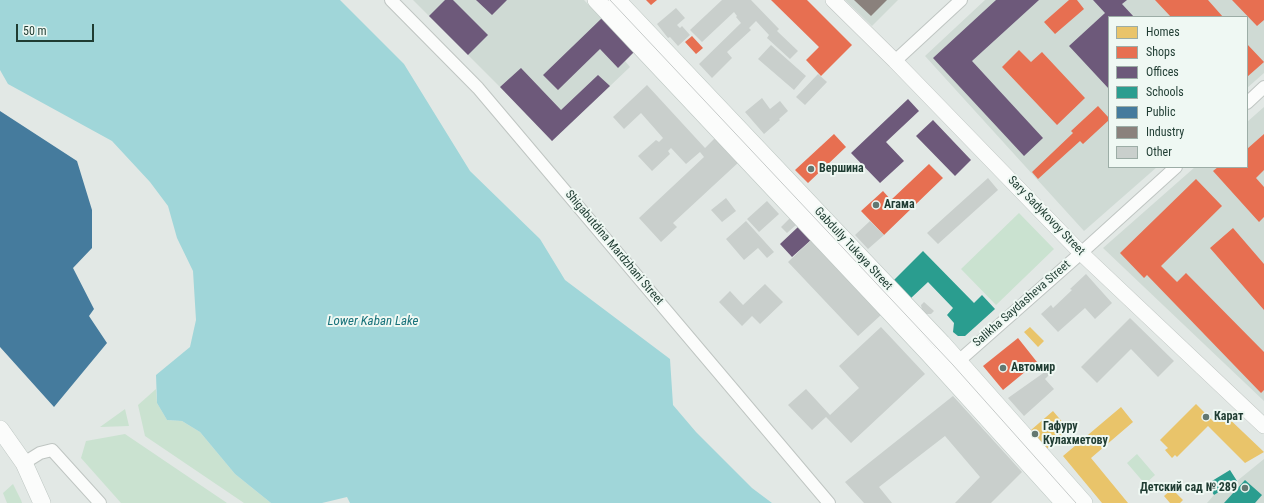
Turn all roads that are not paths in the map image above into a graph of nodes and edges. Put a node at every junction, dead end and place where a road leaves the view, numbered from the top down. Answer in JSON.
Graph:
{"nodes":[{"id":1,"x":391,"y":0,"type":"edge"},
{"id":2,"x":596,"y":0,"type":"edge"},
{"id":3,"x":617,"y":0,"type":"edge"},
{"id":4,"x":833,"y":0,"type":"edge"},
{"id":5,"x":961,"y":0,"type":"edge"},
{"id":6,"x":895,"y":61,"type":"junction"},
{"id":7,"x":1264,"y":87,"type":"edge"},
{"id":8,"x":1248,"y":102,"type":"edge"},
{"id":9,"x":1175,"y":168,"type":"edge"},
{"id":10,"x":1081,"y":253,"type":"junction"},
{"id":11,"x":952,"y":367,"type":"junction"},
{"id":12,"x":1264,"y":426,"type":"edge"},
{"id":13,"x":0,"y":429,"type":"edge"},
{"id":14,"x":24,"y":463,"type":"junction"},
{"id":15,"x":42,"y":503,"type":"edge"},
{"id":16,"x":100,"y":503,"type":"edge"},
{"id":17,"x":829,"y":503,"type":"edge"},
{"id":18,"x":1064,"y":503,"type":"edge"},
{"id":19,"x":1084,"y":503,"type":"edge"}],
"edges":[{"from":1,"to":17,"type":"street","name":"Shigabutdina Mardzhani Street"},
{"from":2,"to":11,"type":"main road","name":"Gabdully Tukaya Street"},
{"from":3,"to":11,"type":"main road","name":"Gabdully Tukaya Street"},
{"from":4,"to":6,"type":"street","name":"Sary Sadykovoy Street"},
{"from":5,"to":6,"type":"street"},
{"from":6,"to":10,"type":"street","name":"Sary Sadykovoy Street"},
{"from":7,"to":8,"type":"street"},
{"from":9,"to":10,"type":"street","name":"Salikha Saydasheva Street"},
{"from":10,"to":11,"type":"street","name":"Salikha Saydasheva Street"},
{"from":10,"to":12,"type":"street","name":"Sary Sadykovoy Street"},
{"from":11,"to":18,"type":"main road","name":"Gabdully Tukaya Street"},
{"from":11,"to":19,"type":"main road","name":"Gabdully Tukaya Street"},
{"from":13,"to":14,"type":"main road"},
{"from":14,"to":15,"type":"main road"},
{"from":14,"to":16,"type":"street"}]}
